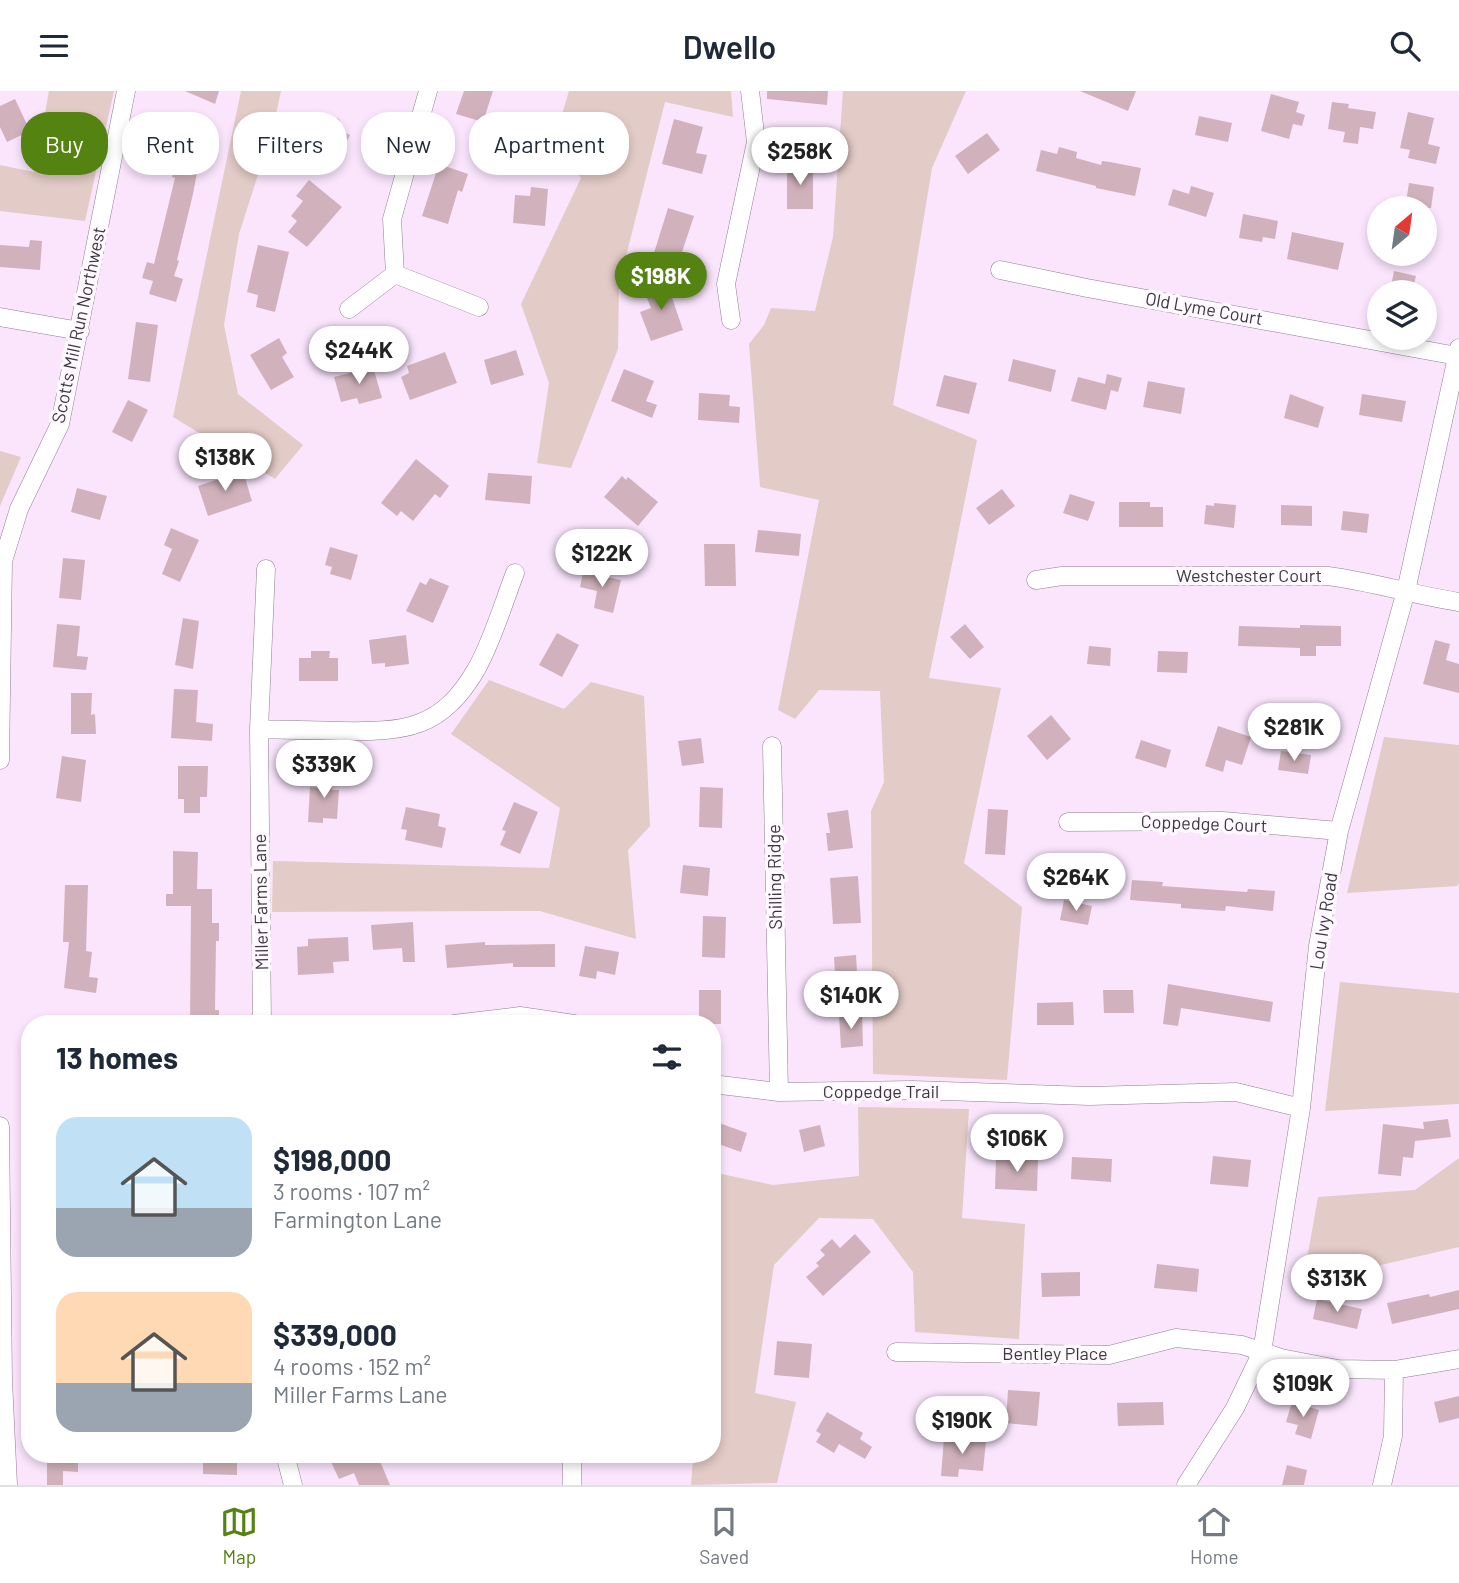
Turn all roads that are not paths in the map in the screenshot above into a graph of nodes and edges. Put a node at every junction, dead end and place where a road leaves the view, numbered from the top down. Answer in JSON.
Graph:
{"nodes":[{"id":1,"x":126,"y":91,"type":"edge"},
{"id":2,"x":428,"y":91,"type":"edge"},
{"id":3,"x":750,"y":91,"type":"edge"},
{"id":4,"x":1000,"y":270,"type":"dead end"},
{"id":5,"x":396,"y":274,"type":"junction"},
{"id":6,"x":478,"y":307,"type":"dead end"},
{"id":7,"x":349,"y":309,"type":"dead end"},
{"id":8,"x":0,"y":317,"type":"edge"},
{"id":9,"x":731,"y":320,"type":"dead end"},
{"id":10,"x":80,"y":331,"type":"junction"},
{"id":11,"x":1458,"y":352,"type":"edge"},
{"id":12,"x":266,"y":569,"type":"dead end"},
{"id":13,"x":515,"y":573,"type":"dead end"},
{"id":14,"x":1037,"y":580,"type":"dead end"},
{"id":15,"x":1406,"y":591,"type":"junction"},
{"id":16,"x":1459,"y":601,"type":"edge"},
{"id":17,"x":1,"y":605,"type":"edge"},
{"id":18,"x":259,"y":729,"type":"junction"},
{"id":19,"x":772,"y":746,"type":"dead end"},
{"id":20,"x":0,"y":760,"type":"edge"},
{"id":21,"x":1068,"y":822,"type":"dead end"},
{"id":22,"x":1339,"y":831,"type":"junction"},
{"id":23,"x":262,"y":1015,"type":"edge"},
{"id":24,"x":721,"y":1085,"type":"edge"},
{"id":25,"x":779,"y":1092,"type":"junction"},
{"id":26,"x":1301,"y":1108,"type":"junction"},
{"id":27,"x":0,"y":1126,"type":"edge"},
{"id":28,"x":896,"y":1352,"type":"dead end"},
{"id":29,"x":1262,"y":1352,"type":"junction"},
{"id":30,"x":1459,"y":1359,"type":"edge"},
{"id":31,"x":1394,"y":1370,"type":"junction"},
{"id":32,"x":2,"y":1380,"type":"edge"},
{"id":33,"x":287,"y":1463,"type":"edge"},
{"id":34,"x":572,"y":1463,"type":"edge"},
{"id":35,"x":8,"y":1485,"type":"edge"},
{"id":36,"x":293,"y":1485,"type":"edge"},
{"id":37,"x":572,"y":1485,"type":"edge"},
{"id":38,"x":1186,"y":1485,"type":"edge"},
{"id":39,"x":1382,"y":1485,"type":"edge"}],
"edges":[{"from":1,"to":10,"type":"street","name":"Scotts Mill Run Northwest"},
{"from":2,"to":5,"type":"street"},
{"from":3,"to":9,"type":"street"},
{"from":4,"to":11,"type":"street","name":"Old Lyme Court"},
{"from":5,"to":6,"type":"street"},
{"from":5,"to":7,"type":"street"},
{"from":8,"to":10,"type":"street"},
{"from":10,"to":17,"type":"street","name":"Scotts Mill Run Northwest"},
{"from":11,"to":15,"type":"street","name":"Lou Ivy Road"},
{"from":12,"to":18,"type":"street","name":"Miller Farms Lane"},
{"from":13,"to":18,"type":"street"},
{"from":14,"to":15,"type":"street","name":"Westchester Court"},
{"from":15,"to":16,"type":"street","name":"Westchester Court"},
{"from":15,"to":22,"type":"street","name":"Lou Ivy Road"},
{"from":17,"to":20,"type":"street","name":"Scotts Mill Run Northwest"},
{"from":18,"to":23,"type":"street","name":"Miller Farms Lane"},
{"from":19,"to":25,"type":"street","name":"Shilling Ridge"},
{"from":21,"to":22,"type":"street","name":"Coppedge Court"},
{"from":22,"to":26,"type":"street","name":"Lou Ivy Road"},
{"from":24,"to":25,"type":"street","name":"Coppedge Trail"},
{"from":25,"to":26,"type":"street","name":"Coppedge Trail"},
{"from":26,"to":29,"type":"street","name":"Lou Ivy Road"},
{"from":27,"to":32,"type":"street"},
{"from":28,"to":29,"type":"street","name":"Bentley Place"},
{"from":29,"to":31,"type":"street","name":"Bentley Place"},
{"from":29,"to":38,"type":"street","name":"Lou Ivy Road"},
{"from":30,"to":31,"type":"street","name":"Bentley Place"},
{"from":31,"to":39,"type":"street"},
{"from":32,"to":35,"type":"street"},
{"from":33,"to":36,"type":"street"},
{"from":34,"to":37,"type":"street"}]}
